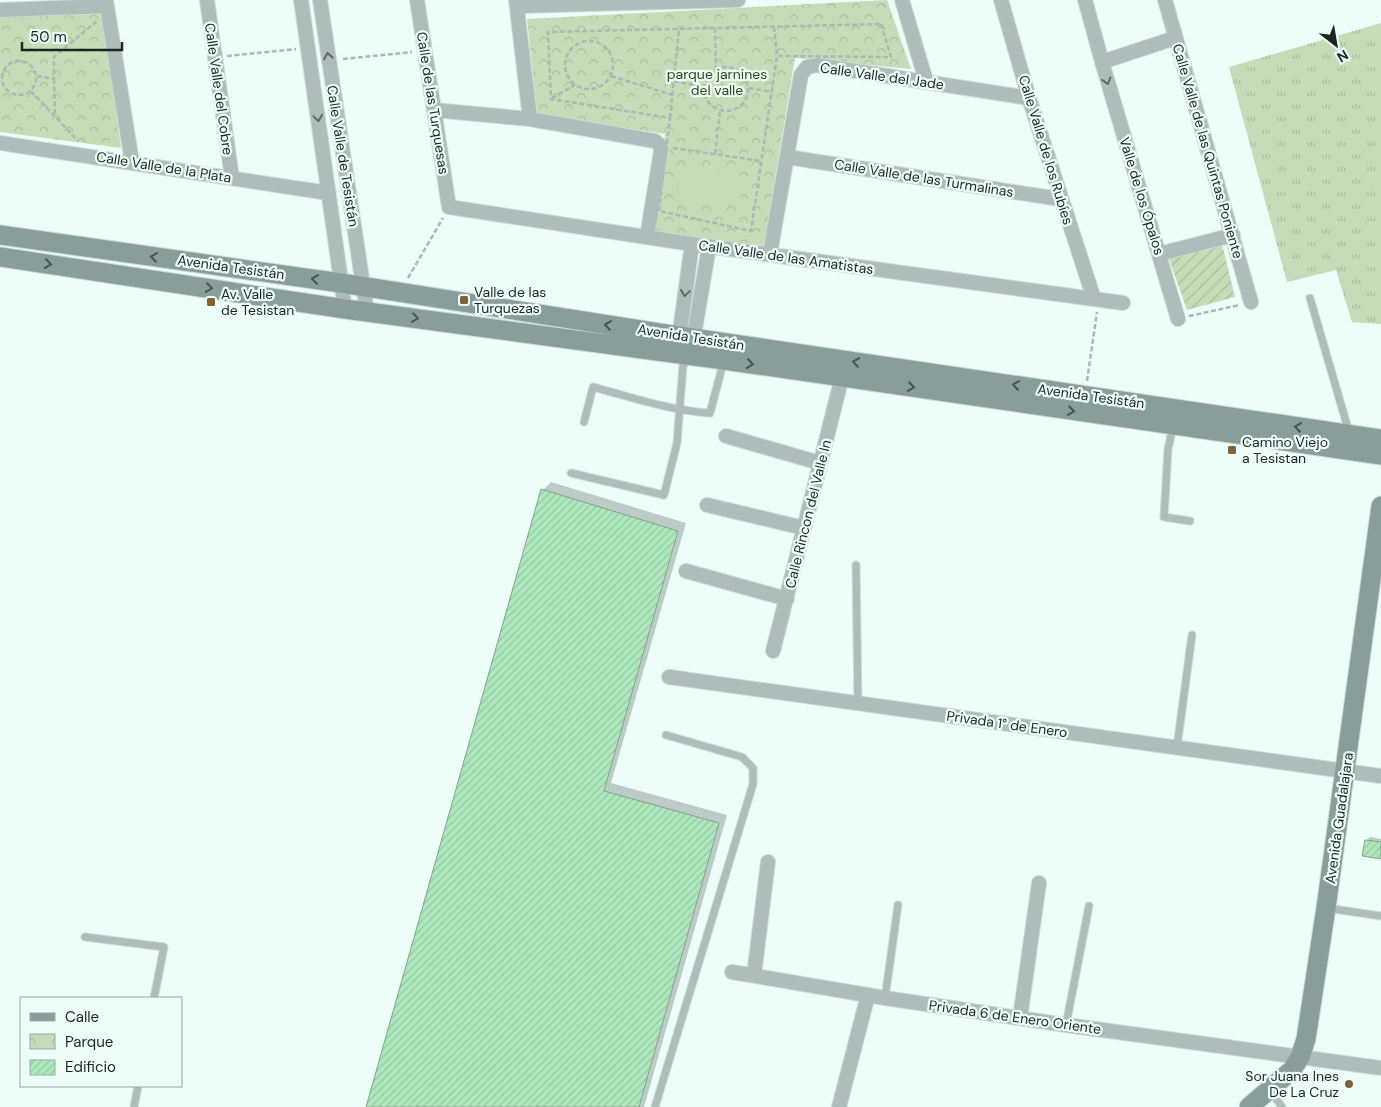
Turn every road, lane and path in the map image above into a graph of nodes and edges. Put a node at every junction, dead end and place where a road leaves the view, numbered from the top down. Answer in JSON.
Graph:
{"nodes":[{"id":1,"x":207,"y":0,"type":"edge"},
{"id":2,"x":301,"y":0,"type":"edge"},
{"id":3,"x":320,"y":0,"type":"edge"},
{"id":4,"x":417,"y":0,"type":"edge"},
{"id":5,"x":738,"y":0,"type":"edge"},
{"id":6,"x":902,"y":0,"type":"edge"},
{"id":7,"x":1001,"y":0,"type":"edge"},
{"id":8,"x":1085,"y":0,"type":"edge"},
{"id":9,"x":1165,"y":0,"type":"edge"},
{"id":10,"x":516,"y":3,"type":"edge"},
{"id":11,"x":107,"y":6,"type":"edge"},
{"id":12,"x":0,"y":10,"type":"edge"},
{"id":13,"x":774,"y":27,"type":"junction"},
{"id":14,"x":715,"y":28,"type":"junction"},
{"id":15,"x":679,"y":29,"type":"junction"},
{"id":16,"x":1175,"y":38,"type":"junction"},
{"id":17,"x":308,"y":48,"type":"junction"},
{"id":18,"x":425,"y":51,"type":"junction"},
{"id":19,"x":777,"y":56,"type":"junction"},
{"id":20,"x":214,"y":57,"type":"junction"},
{"id":21,"x":329,"y":60,"type":"junction"},
{"id":22,"x":1102,"y":62,"type":"junction"},
{"id":23,"x":716,"y":69,"type":"junction"},
{"id":24,"x":37,"y":76,"type":"junction"},
{"id":25,"x":610,"y":76,"type":"junction"},
{"id":26,"x":1,"y":77,"type":"edge"},
{"id":27,"x":54,"y":79,"type":"junction"},
{"id":28,"x":674,"y":81,"type":"junction"},
{"id":29,"x":926,"y":81,"type":"junction"},
{"id":30,"x":576,"y":85,"type":"junction"},
{"id":31,"x":704,"y":87,"type":"junction"},
{"id":32,"x":749,"y":88,"type":"junction"},
{"id":33,"x":31,"y":91,"type":"junction"},
{"id":34,"x":772,"y":92,"type":"junction"},
{"id":35,"x":672,"y":95,"type":"junction"},
{"id":36,"x":1029,"y":98,"type":"junction"},
{"id":37,"x":550,"y":99,"type":"junction"},
{"id":38,"x":434,"y":110,"type":"junction"},
{"id":39,"x":720,"y":111,"type":"junction"},
{"id":40,"x":55,"y":116,"type":"junction"},
{"id":41,"x":670,"y":118,"type":"junction"},
{"id":42,"x":530,"y":119,"type":"junction"},
{"id":43,"x":0,"y":142,"type":"edge"},
{"id":44,"x":666,"y":147,"type":"junction"},
{"id":45,"x":714,"y":154,"type":"junction"},
{"id":46,"x":93,"y":156,"type":"junction"},
{"id":47,"x":787,"y":156,"type":"junction"},
{"id":48,"x":762,"y":161,"type":"junction"},
{"id":49,"x":132,"y":162,"type":"junction"},
{"id":50,"x":232,"y":178,"type":"junction"},
{"id":51,"x":328,"y":192,"type":"junction"},
{"id":52,"x":1060,"y":199,"type":"junction"},
{"id":53,"x":450,"y":206,"type":"junction"},
{"id":54,"x":0,"y":235,"type":"edge"},
{"id":55,"x":1233,"y":235,"type":"junction"},
{"id":56,"x":647,"y":237,"type":"junction"},
{"id":57,"x":692,"y":244,"type":"junction"},
{"id":58,"x":709,"y":247,"type":"junction"},
{"id":59,"x":770,"y":254,"type":"junction"},
{"id":60,"x":1159,"y":254,"type":"junction"},
{"id":61,"x":0,"y":257,"type":"edge"},
{"id":62,"x":341,"y":283,"type":"junction"},
{"id":63,"x":363,"y":286,"type":"junction"},
{"id":64,"x":400,"y":292,"type":"junction"},
{"id":65,"x":1310,"y":298,"type":"dead end"},
{"id":66,"x":1094,"y":299,"type":"junction"},
{"id":67,"x":1251,"y":302,"type":"joint"},
{"id":68,"x":1123,"y":303,"type":"dead end"},
{"id":69,"x":345,"y":309,"type":"junction"},
{"id":70,"x":367,"y":312,"type":"junction"},
{"id":71,"x":1178,"y":319,"type":"joint"},
{"id":72,"x":685,"y":350,"type":"junction"},
{"id":73,"x":724,"y":360,"type":"junction"},
{"id":74,"x":842,"y":377,"type":"junction"},
{"id":75,"x":1087,"y":381,"type":"dead end"},
{"id":76,"x":678,"y":408,"type":"junction"},
{"id":77,"x":584,"y":422,"type":"dead end"},
{"id":78,"x":1173,"y":426,"type":"junction"},
{"id":79,"x":1350,"y":434,"type":"junction"},
{"id":80,"x":726,"y":436,"type":"dead end"},
{"id":81,"x":1381,"y":440,"type":"edge"},
{"id":82,"x":1381,"y":455,"type":"edge"},
{"id":83,"x":820,"y":463,"type":"junction"},
{"id":84,"x":571,"y":472,"type":"dead end"},
{"id":85,"x":707,"y":505,"type":"dead end"},
{"id":86,"x":1381,"y":506,"type":"edge"},
{"id":87,"x":1190,"y":521,"type":"dead end"},
{"id":88,"x":804,"y":528,"type":"junction"},
{"id":89,"x":856,"y":565,"type":"dead end"},
{"id":90,"x":686,"y":571,"type":"dead end"},
{"id":91,"x":786,"y":599,"type":"junction"},
{"id":92,"x":1192,"y":635,"type":"dead end"},
{"id":93,"x":773,"y":651,"type":"dead end"},
{"id":94,"x":669,"y":677,"type":"dead end"},
{"id":95,"x":858,"y":704,"type":"junction"},
{"id":96,"x":666,"y":735,"type":"dead end"},
{"id":97,"x":1177,"y":747,"type":"junction"},
{"id":98,"x":1345,"y":770,"type":"junction"},
{"id":99,"x":1381,"y":776,"type":"edge"},
{"id":100,"x":768,"y":862,"type":"dead end"},
{"id":101,"x":1039,"y":883,"type":"dead end"},
{"id":102,"x":898,"y":905,"type":"dead end"},
{"id":103,"x":1089,"y":906,"type":"dead end"},
{"id":104,"x":1326,"y":908,"type":"junction"},
{"id":105,"x":1381,"y":916,"type":"edge"},
{"id":106,"x":85,"y":936,"type":"dead end"},
{"id":107,"x":732,"y":972,"type":"dead end"},
{"id":108,"x":754,"y":976,"type":"junction"},
{"id":109,"x":868,"y":995,"type":"junction"},
{"id":110,"x":154,"y":997,"type":"edge"},
{"id":111,"x":885,"y":998,"type":"junction"},
{"id":112,"x":1020,"y":1018,"type":"junction"},
{"id":113,"x":1066,"y":1026,"type":"junction"},
{"id":114,"x":1300,"y":1057,"type":"junction"},
{"id":115,"x":1381,"y":1068,"type":"edge"},
{"id":116,"x":138,"y":1087,"type":"edge"},
{"id":117,"x":1270,"y":1089,"type":"junction"},
{"id":118,"x":134,"y":1107,"type":"edge"},
{"id":119,"x":655,"y":1107,"type":"edge"},
{"id":120,"x":839,"y":1107,"type":"edge"},
{"id":121,"x":1249,"y":1107,"type":"edge"},
{"id":122,"x":1282,"y":1107,"type":"edge"}],
"edges":[{"from":1,"to":20,"type":"street","name":"Calle Valle del Cobre"},
{"from":2,"to":17,"type":"street","name":"Calle Valle de Tesistán"},
{"from":21,"to":3,"type":"street","name":"Calle Valle de Tesistán","one_way":true},
{"from":4,"to":18,"type":"street","name":"Calle de las Turquesas"},
{"from":5,"to":10,"type":"street"},
{"from":6,"to":29,"type":"street"},
{"from":7,"to":36,"type":"street","name":"Calle Valle de los Rubíes"},
{"from":8,"to":22,"type":"street","name":"Valle de los Ópalos"},
{"from":9,"to":16,"type":"street","name":"Calle Valle de las Quintas Poniente"},
{"from":10,"to":42,"type":"street"},
{"from":11,"to":12,"type":"street"},
{"from":11,"to":27,"type":"path"},
{"from":11,"to":49,"type":"street"},
{"from":13,"to":14,"type":"path"},
{"from":13,"to":19,"type":"path"},
{"from":13,"to":19,"type":"path"},
{"from":14,"to":15,"type":"path"},
{"from":14,"to":23,"type":"path"},
{"from":15,"to":28,"type":"path"},
{"from":15,"to":37,"type":"path"},
{"from":16,"to":22,"type":"street"},
{"from":16,"to":55,"type":"street","name":"Calle Valle de las Quintas Poniente"},
{"from":17,"to":20,"type":"path"},
{"from":17,"to":51,"type":"street","name":"Calle Valle de Tesistán","one_way":true},
{"from":18,"to":21,"type":"path"},
{"from":18,"to":38,"type":"street","name":"Calle de las Turquesas"},
{"from":19,"to":34,"type":"path"},
{"from":20,"to":50,"type":"street","name":"Calle Valle del Cobre"},
{"from":21,"to":63,"type":"street","name":"Calle Valle de Tesistán"},
{"from":22,"to":60,"type":"street","name":"Valle de los Ópalos","one_way":true},
{"from":23,"to":31,"type":"path"},
{"from":23,"to":32,"type":"path"},
{"from":24,"to":26,"type":"path"},
{"from":24,"to":27,"type":"path"},
{"from":24,"to":33,"type":"path"},
{"from":25,"to":30,"type":"path"},
{"from":25,"to":30,"type":"path"},
{"from":25,"to":35,"type":"path"},
{"from":26,"to":33,"type":"path"},
{"from":27,"to":40,"type":"path"},
{"from":28,"to":31,"type":"path"},
{"from":28,"to":35,"type":"path"},
{"from":29,"to":36,"type":"street","name":"Calle Valle del Jade"},
{"from":29,"to":47,"type":"street","name":"Calle Valle del Jade"},
{"from":30,"to":37,"type":"path"},
{"from":31,"to":39,"type":"path"},
{"from":32,"to":34,"type":"path"},
{"from":32,"to":39,"type":"path"},
{"from":33,"to":40,"type":"path"},
{"from":34,"to":48,"type":"path"},
{"from":35,"to":41,"type":"path"},
{"from":36,"to":52,"type":"street","name":"Calle Valle de los Rubíes"},
{"from":37,"to":41,"type":"path"},
{"from":38,"to":42,"type":"street"},
{"from":38,"to":53,"type":"street","name":"Calle de las Turquesas"},
{"from":39,"to":45,"type":"path"},
{"from":40,"to":46,"type":"path"},
{"from":41,"to":44,"type":"path"},
{"from":42,"to":56,"type":"street"},
{"from":43,"to":46,"type":"street","name":"Calle Valle de la Plata"},
{"from":44,"to":45,"type":"path"},
{"from":44,"to":48,"type":"path"},
{"from":45,"to":48,"type":"path"},
{"from":46,"to":49,"type":"street","name":"Calle Valle de la Plata"},
{"from":47,"to":52,"type":"street","name":"Calle Valle de las Turmalinas"},
{"from":47,"to":59,"type":"street","name":"Calle Valle del Jade"},
{"from":49,"to":50,"type":"street","name":"Calle Valle de la Plata"},
{"from":50,"to":51,"type":"street","name":"Calle Valle de la Plata"},
{"from":51,"to":62,"type":"street","name":"Calle Valle de Tesistán"},
{"from":52,"to":66,"type":"street","name":"Calle Valle de los Rubíes"},
{"from":53,"to":56,"type":"street","name":"Calle Valle de las Amatistas"},
{"from":53,"to":64,"type":"path"},
{"from":62,"to":54,"type":"street","name":"Avenida Tesistán","one_way":true},
{"from":55,"to":60,"type":"street"},
{"from":55,"to":67,"type":"street","name":"Calle Valle de las Quintas Poniente"},
{"from":56,"to":57,"type":"street","name":"Calle Valle de las Amatistas"},
{"from":57,"to":58,"type":"street","name":"Calle Valle de las Amatistas"},
{"from":57,"to":72,"type":"street","one_way":true},
{"from":58,"to":59,"type":"street","name":"Calle Valle de las Amatistas"},
{"from":58,"to":72,"type":"street"},
{"from":59,"to":66,"type":"street","name":"Calle Valle de las Amatistas"},
{"from":60,"to":71,"type":"street","name":"Valle de los Ópalos"},
{"from":61,"to":69,"type":"street","name":"Avenida Tesistán","one_way":true},
{"from":62,"to":63,"type":"street","name":"Avenida Tesistán"},
{"from":62,"to":69,"type":"street","name":"Calle Valle de Tesistán"},
{"from":63,"to":64,"type":"street","name":"Avenida Tesistán"},
{"from":63,"to":70,"type":"street","name":"Calle Valle de Tesistán"},
{"from":72,"to":64,"type":"street","name":"Avenida Tesistán","one_way":true},
{"from":65,"to":79,"type":"lane"},
{"from":66,"to":68,"type":"street","name":"Calle Valle de las Amatistas"},
{"from":66,"to":75,"type":"path"},
{"from":67,"to":71,"type":"path"},
{"from":69,"to":70,"type":"street","name":"Avenida Tesistán"},
{"from":70,"to":72,"type":"street","name":"Avenida Tesistán","one_way":true},
{"from":72,"to":73,"type":"street","name":"Avenida Tesistán"},
{"from":72,"to":76,"type":"lane"},
{"from":79,"to":72,"type":"street","name":"Avenida Tesistán","one_way":true},
{"from":73,"to":74,"type":"street","name":"Avenida Tesistán","one_way":true},
{"from":73,"to":76,"type":"lane"},
{"from":74,"to":78,"type":"street","name":"Avenida Tesistán","one_way":true},
{"from":74,"to":83,"type":"street","name":"Calle Rincon del Valle In"},
{"from":76,"to":77,"type":"lane"},
{"from":76,"to":84,"type":"lane"},
{"from":78,"to":82,"type":"street","name":"Avenida Tesistán"},
{"from":78,"to":87,"type":"lane"},
{"from":79,"to":81,"type":"street","name":"Avenida Tesistán"},
{"from":80,"to":83,"type":"street"},
{"from":83,"to":88,"type":"street","name":"Calle Rincon del Valle In"},
{"from":85,"to":88,"type":"street"},
{"from":86,"to":98,"type":"street","name":"Avenida Guadalajara"},
{"from":88,"to":91,"type":"street","name":"Calle Rincon del Valle In"},
{"from":89,"to":95,"type":"lane"},
{"from":90,"to":91,"type":"street"},
{"from":91,"to":93,"type":"street","name":"Calle Rincon del Valle In"},
{"from":92,"to":97,"type":"lane"},
{"from":94,"to":95,"type":"street","name":"Privada 1° de Enero"},
{"from":95,"to":97,"type":"street","name":"Privada 1° de Enero"},
{"from":96,"to":119,"type":"lane"},
{"from":97,"to":98,"type":"street","name":"Privada 1° de Enero"},
{"from":98,"to":99,"type":"street","name":"Privada 1° de Enero"},
{"from":98,"to":104,"type":"street","name":"Avenida Guadalajara"},
{"from":100,"to":108,"type":"street"},
{"from":101,"to":112,"type":"street"},
{"from":102,"to":111,"type":"lane"},
{"from":103,"to":113,"type":"lane"},
{"from":104,"to":105,"type":"lane"},
{"from":104,"to":114,"type":"street","name":"Avenida Guadalajara"},
{"from":106,"to":110,"type":"lane"},
{"from":107,"to":108,"type":"street","name":"Privada 6 de Enero Oriente"},
{"from":108,"to":109,"type":"street","name":"Privada 6 de Enero Oriente"},
{"from":109,"to":111,"type":"street","name":"Privada 6 de Enero Oriente"},
{"from":109,"to":120,"type":"street"},
{"from":111,"to":112,"type":"street","name":"Privada 6 de Enero Oriente"},
{"from":112,"to":113,"type":"street","name":"Privada 6 de Enero Oriente"},
{"from":113,"to":114,"type":"street","name":"Privada 6 de Enero Oriente"},
{"from":114,"to":115,"type":"street","name":"Privada 6 de Enero Oriente"},
{"from":114,"to":117,"type":"street","name":"Avenida Guadalajara"},
{"from":116,"to":118,"type":"lane"},
{"from":117,"to":121,"type":"street","name":"Avenida Guadalajara"},
{"from":117,"to":122,"type":"lane"}]}
